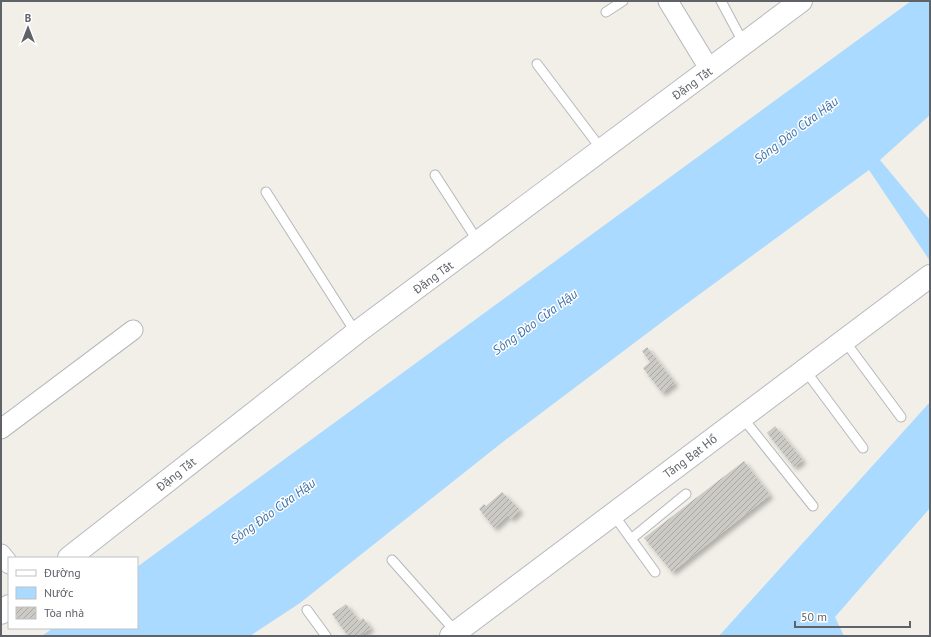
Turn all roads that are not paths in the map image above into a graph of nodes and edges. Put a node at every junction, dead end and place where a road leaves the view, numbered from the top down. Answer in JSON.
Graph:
{"nodes":[{"id":1,"x":623,"y":1,"type":"edge"},
{"id":2,"x":668,"y":1,"type":"edge"},
{"id":3,"x":721,"y":1,"type":"edge"},
{"id":4,"x":801,"y":1,"type":"edge"},
{"id":5,"x":606,"y":12,"type":"dead end"},
{"id":6,"x":744,"y":44,"type":"junction"},
{"id":7,"x":537,"y":64,"type":"dead end"},
{"id":8,"x":710,"y":70,"type":"junction"},
{"id":9,"x":602,"y":150,"type":"junction"},
{"id":10,"x":435,"y":175,"type":"dead end"},
{"id":11,"x":266,"y":192,"type":"dead end"},
{"id":12,"x":479,"y":243,"type":"junction"},
{"id":13,"x":930,"y":276,"type":"edge"},
{"id":14,"x":134,"y":330,"type":"dead end"},
{"id":15,"x":356,"y":333,"type":"junction"},
{"id":16,"x":844,"y":340,"type":"junction"},
{"id":17,"x":805,"y":370,"type":"junction"},
{"id":18,"x":742,"y":417,"type":"junction"},
{"id":19,"x":901,"y":417,"type":"dead end"},
{"id":20,"x":1,"y":429,"type":"edge"},
{"id":21,"x":862,"y":448,"type":"dead end"},
{"id":22,"x":686,"y":494,"type":"dead end"},
{"id":23,"x":813,"y":506,"type":"dead end"},
{"id":24,"x":612,"y":514,"type":"junction"},
{"id":25,"x":631,"y":540,"type":"junction"},
{"id":26,"x":1,"y":554,"type":"edge"},
{"id":27,"x":70,"y":557,"type":"edge"},
{"id":28,"x":392,"y":560,"type":"dead end"},
{"id":29,"x":8,"y":563,"type":"edge"},
{"id":30,"x":655,"y":572,"type":"dead end"},
{"id":31,"x":306,"y":610,"type":"dead end"},
{"id":32,"x":453,"y":634,"type":"edge"},
{"id":33,"x":326,"y":636,"type":"edge"}],
"edges":[{"from":1,"to":5,"type":"lane"},
{"from":2,"to":8,"type":"street"},
{"from":3,"to":6,"type":"lane"},
{"from":4,"to":6,"type":"street","name":"Đặng Tất"},
{"from":6,"to":8,"type":"street","name":"Đặng Tất"},
{"from":7,"to":9,"type":"lane"},
{"from":8,"to":9,"type":"street","name":"Đặng Tất"},
{"from":9,"to":12,"type":"street","name":"Đặng Tất"},
{"from":10,"to":12,"type":"lane"},
{"from":11,"to":15,"type":"lane"},
{"from":12,"to":15,"type":"street","name":"Đặng Tất"},
{"from":13,"to":16,"type":"street","name":"Tăng Bạt Hổ"},
{"from":14,"to":20,"type":"street"},
{"from":15,"to":27,"type":"street","name":"Đặng Tất"},
{"from":16,"to":17,"type":"street","name":"Tăng Bạt Hổ"},
{"from":16,"to":19,"type":"lane"},
{"from":17,"to":18,"type":"street","name":"Tăng Bạt Hổ"},
{"from":17,"to":21,"type":"lane"},
{"from":18,"to":23,"type":"lane"},
{"from":18,"to":24,"type":"street","name":"Tăng Bạt Hổ"},
{"from":22,"to":25,"type":"lane"},
{"from":24,"to":25,"type":"lane"},
{"from":24,"to":32,"type":"street","name":"Tăng Bạt Hổ"},
{"from":25,"to":30,"type":"lane"},
{"from":26,"to":29,"type":"street"},
{"from":28,"to":32,"type":"lane"},
{"from":31,"to":33,"type":"lane"}]}
